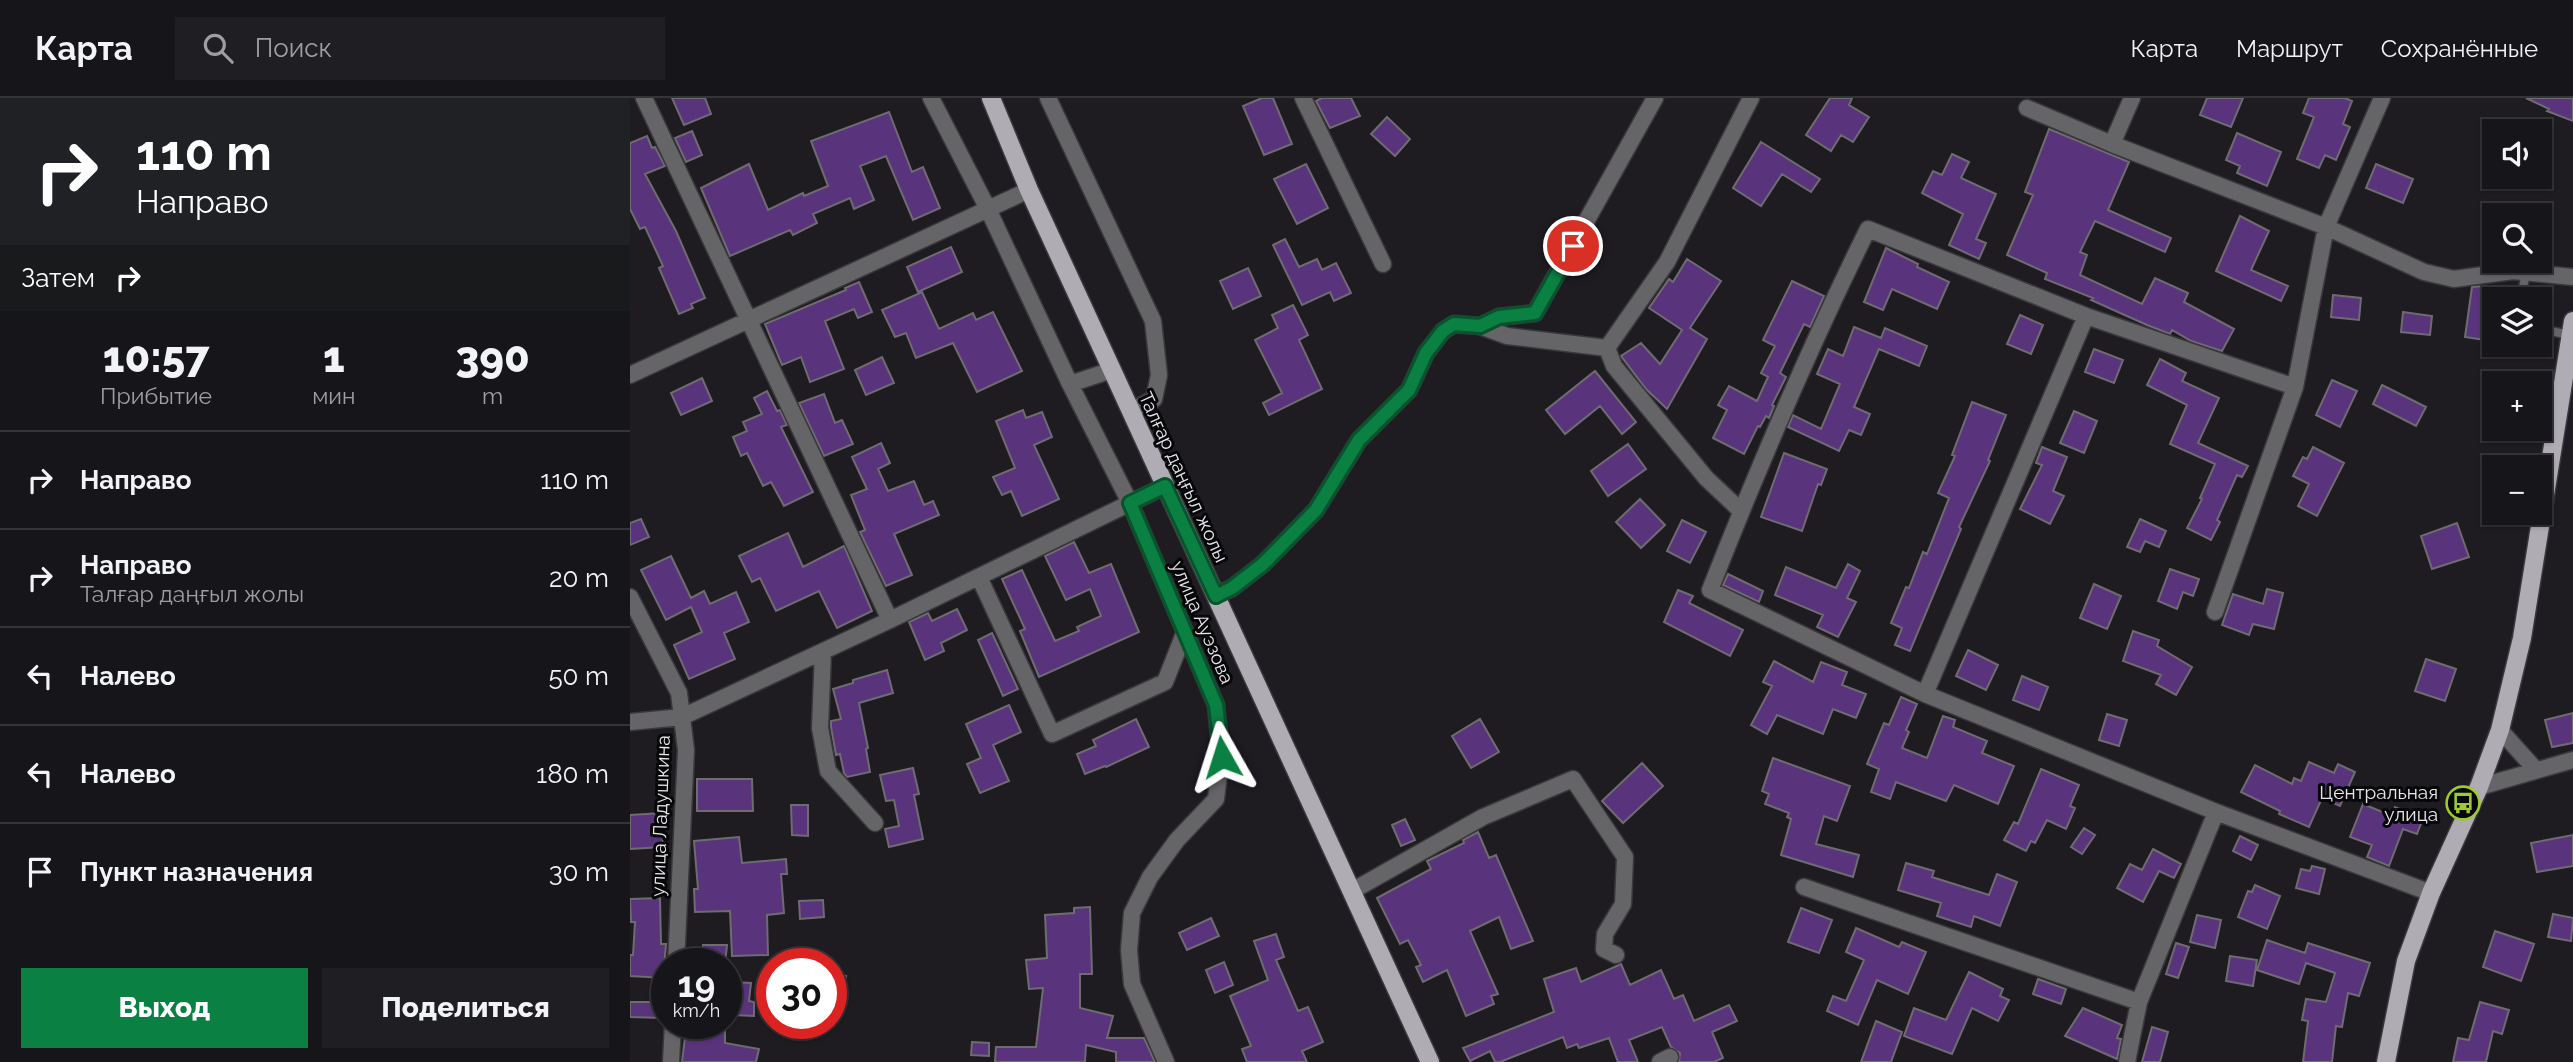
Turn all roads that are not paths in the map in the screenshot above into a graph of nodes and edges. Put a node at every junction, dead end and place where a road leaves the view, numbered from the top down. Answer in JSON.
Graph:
{"nodes":[{"id":1,"x":644,"y":98,"type":"edge"},
{"id":2,"x":930,"y":98,"type":"edge"},
{"id":3,"x":991,"y":98,"type":"edge"},
{"id":4,"x":1048,"y":98,"type":"edge"},
{"id":5,"x":1303,"y":98,"type":"edge"},
{"id":6,"x":1655,"y":98,"type":"edge"},
{"id":7,"x":1751,"y":98,"type":"edge"},
{"id":8,"x":2132,"y":98,"type":"edge"},
{"id":9,"x":2382,"y":98,"type":"edge"},
{"id":10,"x":2026,"y":108,"type":"dead end"},
{"id":11,"x":2112,"y":144,"type":"junction"},
{"id":12,"x":1030,"y":190,"type":"junction"},
{"id":13,"x":988,"y":209,"type":"junction"},
{"id":14,"x":2326,"y":227,"type":"junction"},
{"id":15,"x":1383,"y":264,"type":"dead end"},
{"id":16,"x":2498,"y":273,"type":"edge"},
{"id":17,"x":2535,"y":273,"type":"edge"},
{"id":18,"x":2573,"y":277,"type":"edge"},
{"id":19,"x":2086,"y":316,"type":"junction"},
{"id":20,"x":749,"y":320,"type":"junction"},
{"id":21,"x":1480,"y":326,"type":"junction"},
{"id":22,"x":2552,"y":329,"type":"edge"},
{"id":23,"x":2572,"y":331,"type":"edge"},
{"id":24,"x":1606,"y":348,"type":"junction"},
{"id":25,"x":1112,"y":370,"type":"junction"},
{"id":26,"x":630,"y":375,"type":"edge"},
{"id":27,"x":1070,"y":384,"type":"junction"},
{"id":28,"x":2295,"y":387,"type":"junction"},
{"id":29,"x":1131,"y":411,"type":"junction"},
{"id":30,"x":1165,"y":486,"type":"junction"},
{"id":31,"x":1130,"y":503,"type":"junction"},
{"id":32,"x":1741,"y":511,"type":"junction"},
{"id":33,"x":979,"y":577,"type":"junction"},
{"id":34,"x":1216,"y":596,"type":"junction"},
{"id":35,"x":630,"y":597,"type":"edge"},
{"id":36,"x":2215,"y":612,"type":"dead end"},
{"id":37,"x":890,"y":620,"type":"junction"},
{"id":38,"x":1184,"y":634,"type":"junction"},
{"id":39,"x":823,"y":651,"type":"junction"},
{"id":40,"x":1925,"y":694,"type":"junction"},
{"id":41,"x":682,"y":717,"type":"junction"},
{"id":42,"x":630,"y":722,"type":"edge"},
{"id":43,"x":2500,"y":730,"type":"junction"},
{"id":44,"x":2573,"y":760,"type":"edge"},
{"id":45,"x":2536,"y":770,"type":"junction"},
{"id":46,"x":2479,"y":787,"type":"junction"},
{"id":47,"x":2216,"y":812,"type":"junction"},
{"id":48,"x":875,"y":823,"type":"dead end"},
{"id":49,"x":1804,"y":887,"type":"dead end"},
{"id":50,"x":1352,"y":891,"type":"junction"},
{"id":51,"x":2431,"y":892,"type":"junction"},
{"id":52,"x":677,"y":948,"type":"edge"},
{"id":53,"x":1616,"y":955,"type":"dead end"},
{"id":54,"x":2139,"y":1002,"type":"junction"},
{"id":55,"x":672,"y":1039,"type":"edge"},
{"id":56,"x":671,"y":1062,"type":"edge"},
{"id":57,"x":1166,"y":1062,"type":"edge"},
{"id":58,"x":1430,"y":1062,"type":"edge"},
{"id":59,"x":2127,"y":1062,"type":"edge"},
{"id":60,"x":2386,"y":1062,"type":"edge"}],
"edges":[{"from":1,"to":20,"type":"street"},
{"from":2,"to":13,"type":"street","name":"улица Ауэзова"},
{"from":3,"to":12,"type":"main road","name":"Талғар даңғыл жолы"},
{"from":4,"to":29,"type":"street"},
{"from":5,"to":15,"type":"street"},
{"from":6,"to":21,"type":"street"},
{"from":7,"to":24,"type":"street"},
{"from":8,"to":11,"type":"street"},
{"from":9,"to":14,"type":"street"},
{"from":10,"to":11,"type":"street"},
{"from":11,"to":14,"type":"street"},
{"from":12,"to":13,"type":"street"},
{"from":12,"to":25,"type":"main road","name":"Талғар даңғыл жолы"},
{"from":13,"to":20,"type":"street"},
{"from":13,"to":27,"type":"street","name":"улица Ауэзова"},
{"from":14,"to":16,"type":"street"},
{"from":14,"to":28,"type":"street"},
{"from":17,"to":18,"type":"street"},
{"from":19,"to":28,"type":"street"},
{"from":19,"to":32,"type":"street"},
{"from":19,"to":40,"type":"street"},
{"from":20,"to":26,"type":"street"},
{"from":20,"to":37,"type":"street"},
{"from":21,"to":24,"type":"street"},
{"from":21,"to":34,"type":"street"},
{"from":22,"to":23,"type":"lane"},
{"from":23,"to":43,"type":"main road"},
{"from":24,"to":32,"type":"street"},
{"from":25,"to":27,"type":"street"},
{"from":25,"to":29,"type":"main road","name":"Талғар даңғыл жолы"},
{"from":27,"to":31,"type":"street","name":"улица Ауэзова"},
{"from":28,"to":36,"type":"street"},
{"from":29,"to":30,"type":"main road","name":"Талғар даңғыл жолы"},
{"from":30,"to":31,"type":"street"},
{"from":30,"to":34,"type":"main road","name":"Талғар даңғыл жолы"},
{"from":31,"to":33,"type":"street"},
{"from":31,"to":38,"type":"street","name":"улица Ауэзова"},
{"from":32,"to":40,"type":"street"},
{"from":33,"to":37,"type":"street"},
{"from":33,"to":38,"type":"street"},
{"from":34,"to":50,"type":"main road","name":"Талғар даңғыл жолы"},
{"from":35,"to":41,"type":"street","name":"улица Ладушкина"},
{"from":37,"to":39,"type":"street"},
{"from":38,"to":57,"type":"street","name":"улица Ауэзова"},
{"from":39,"to":41,"type":"street"},
{"from":39,"to":48,"type":"street"},
{"from":40,"to":47,"type":"street"},
{"from":41,"to":42,"type":"street"},
{"from":41,"to":52,"type":"street","name":"улица Ладушкина"},
{"from":43,"to":45,"type":"street"},
{"from":43,"to":46,"type":"main road"},
{"from":44,"to":45,"type":"street"},
{"from":45,"to":46,"type":"street"},
{"from":46,"to":51,"type":"main road"},
{"from":47,"to":51,"type":"street"},
{"from":47,"to":54,"type":"street"},
{"from":49,"to":54,"type":"street"},
{"from":50,"to":53,"type":"street"},
{"from":50,"to":58,"type":"main road","name":"Талғар даңғыл жолы"},
{"from":51,"to":60,"type":"main road"},
{"from":54,"to":59,"type":"street"},
{"from":55,"to":56,"type":"street"}]}
